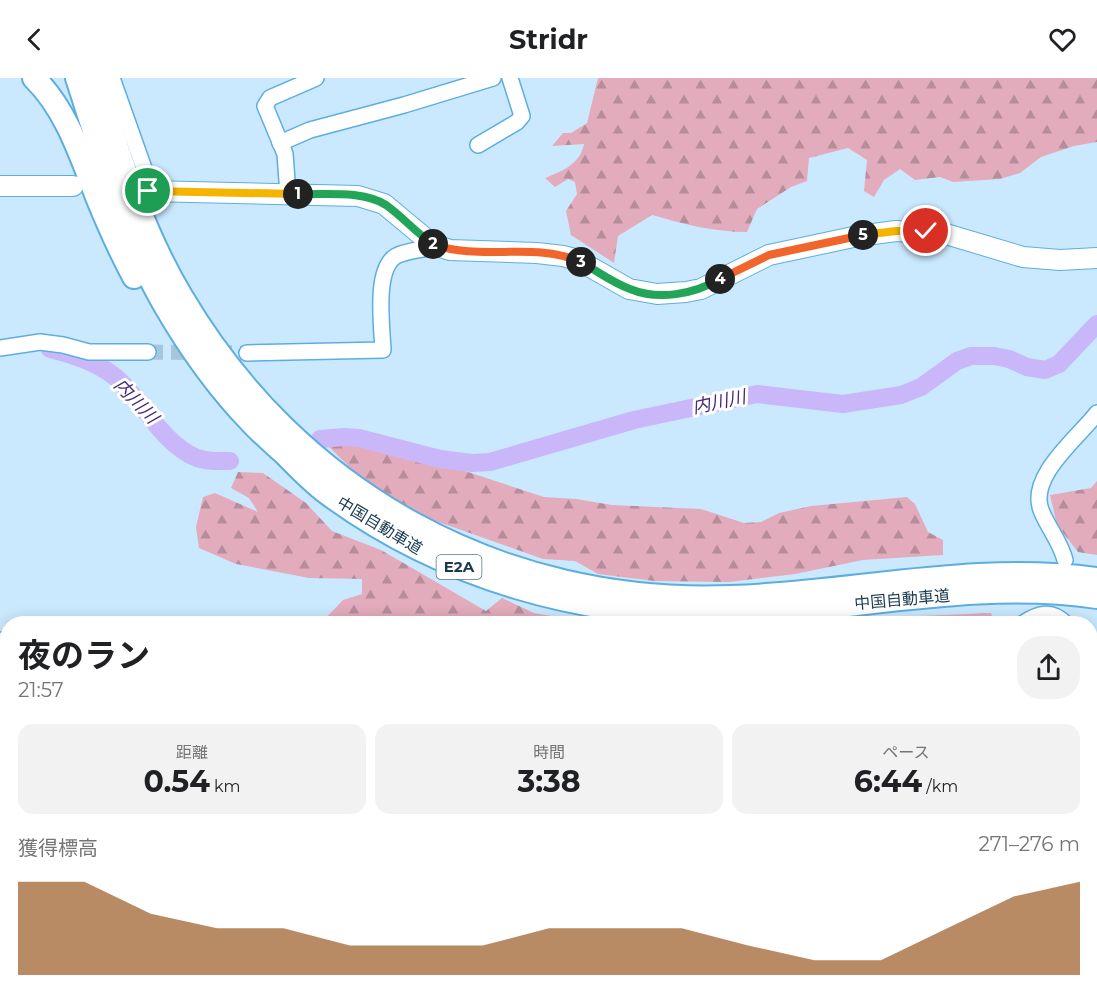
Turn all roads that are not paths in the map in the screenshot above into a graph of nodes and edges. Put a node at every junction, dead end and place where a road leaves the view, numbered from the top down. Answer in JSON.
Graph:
{"nodes":[{"id":1,"x":34,"y":78,"type":"edge"},
{"id":2,"x":77,"y":78,"type":"edge"},
{"id":3,"x":95,"y":78,"type":"edge"},
{"id":4,"x":112,"y":78,"type":"edge"},
{"id":5,"x":493,"y":78,"type":"edge"},
{"id":6,"x":510,"y":78,"type":"edge"},
{"id":7,"x":313,"y":79,"type":"edge"},
{"id":8,"x":280,"y":143,"type":"junction"},
{"id":9,"x":478,"y":145,"type":"dead end"},
{"id":10,"x":0,"y":186,"type":"edge"},
{"id":11,"x":73,"y":186,"type":"dead end"},
{"id":12,"x":153,"y":191,"type":"joint"},
{"id":13,"x":288,"y":194,"type":"junction"},
{"id":14,"x":432,"y":244,"type":"junction"},
{"id":15,"x":1097,"y":258,"type":"edge"},
{"id":16,"x":0,"y":348,"type":"edge"},
{"id":17,"x":148,"y":352,"type":"tunnel mouth"},
{"id":18,"x":247,"y":353,"type":"tunnel mouth"},
{"id":19,"x":1097,"y":413,"type":"edge"},
{"id":20,"x":311,"y":480,"type":"junction"},
{"id":21,"x":1065,"y":560,"type":"dead end"},
{"id":22,"x":1097,"y":579,"type":"edge"},
{"id":23,"x":1097,"y":597,"type":"edge"},
{"id":24,"x":1037,"y":616,"type":"edge"},
{"id":25,"x":1055,"y":616,"type":"edge"}],
"edges":[{"from":1,"to":20,"type":"highway"},
{"from":2,"to":20,"type":"highway","name":"中国自動車道","number":"E2A"},
{"from":3,"to":22,"type":"highway","name":"中国自動車道","number":"E2A"},
{"from":4,"to":12,"type":"street"},
{"from":5,"to":8,"type":"street"},
{"from":6,"to":9,"type":"street"},
{"from":7,"to":8,"type":"street"},
{"from":8,"to":13,"type":"street"},
{"from":10,"to":11,"type":"main road"},
{"from":12,"to":13,"type":"main road"},
{"from":13,"to":14,"type":"main road"},
{"from":14,"to":15,"type":"main road"},
{"from":14,"to":18,"type":"street"},
{"from":16,"to":17,"type":"street"},
{"from":19,"to":21,"type":"street"},
{"from":20,"to":23,"type":"highway","name":"中国自動車道","number":"E2A"},
{"from":24,"to":25,"type":"street"}]}
